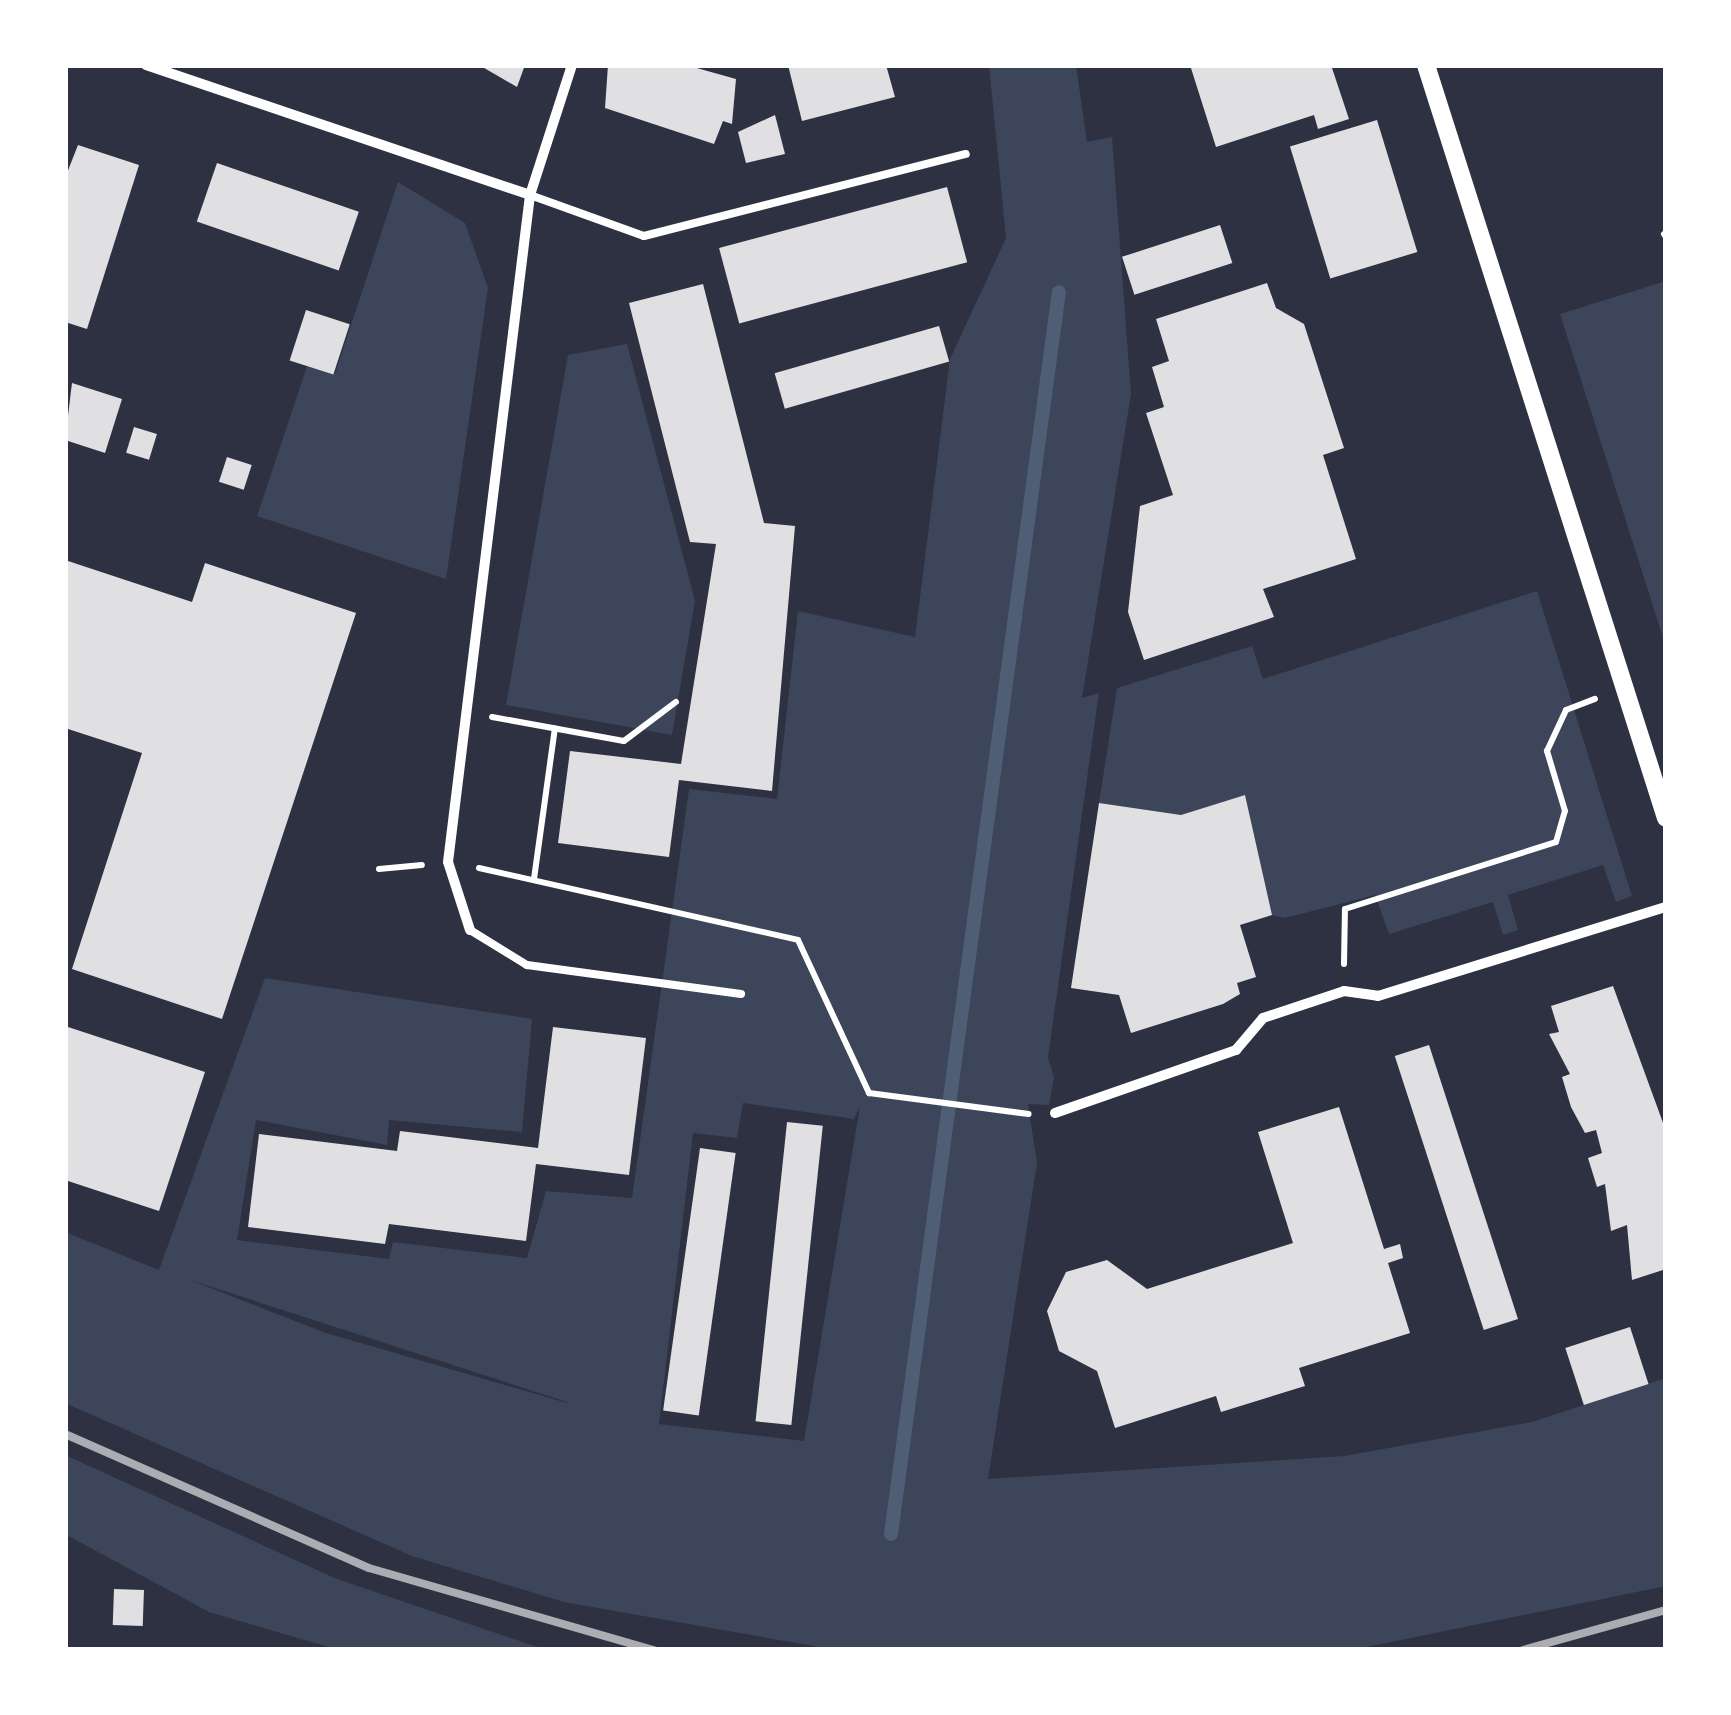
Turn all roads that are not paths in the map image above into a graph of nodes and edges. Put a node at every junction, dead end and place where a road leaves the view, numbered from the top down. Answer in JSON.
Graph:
{"nodes":[{"id":1,"x":146,"y":65,"type":"edge"},
{"id":2,"x":572,"y":65,"type":"edge"},
{"id":3,"x":1426,"y":65,"type":"edge"},
{"id":4,"x":966,"y":154,"type":"dead end"},
{"id":5,"x":530,"y":194,"type":"junction"},
{"id":6,"x":1666,"y":818,"type":"edge"},
{"id":7,"x":1666,"y":907,"type":"edge"},
{"id":8,"x":470,"y":930,"type":"joint"},
{"id":9,"x":741,"y":994,"type":"dead end"},
{"id":10,"x":1055,"y":1113,"type":"dead end"}],
"edges":[{"from":1,"to":5,"type":"street"},
{"from":2,"to":5,"type":"street"},
{"from":3,"to":6,"type":"street"},
{"from":4,"to":5,"type":"lane"},
{"from":5,"to":8,"type":"street"},
{"from":7,"to":10,"type":"street"},
{"from":8,"to":9,"type":"lane"}]}
